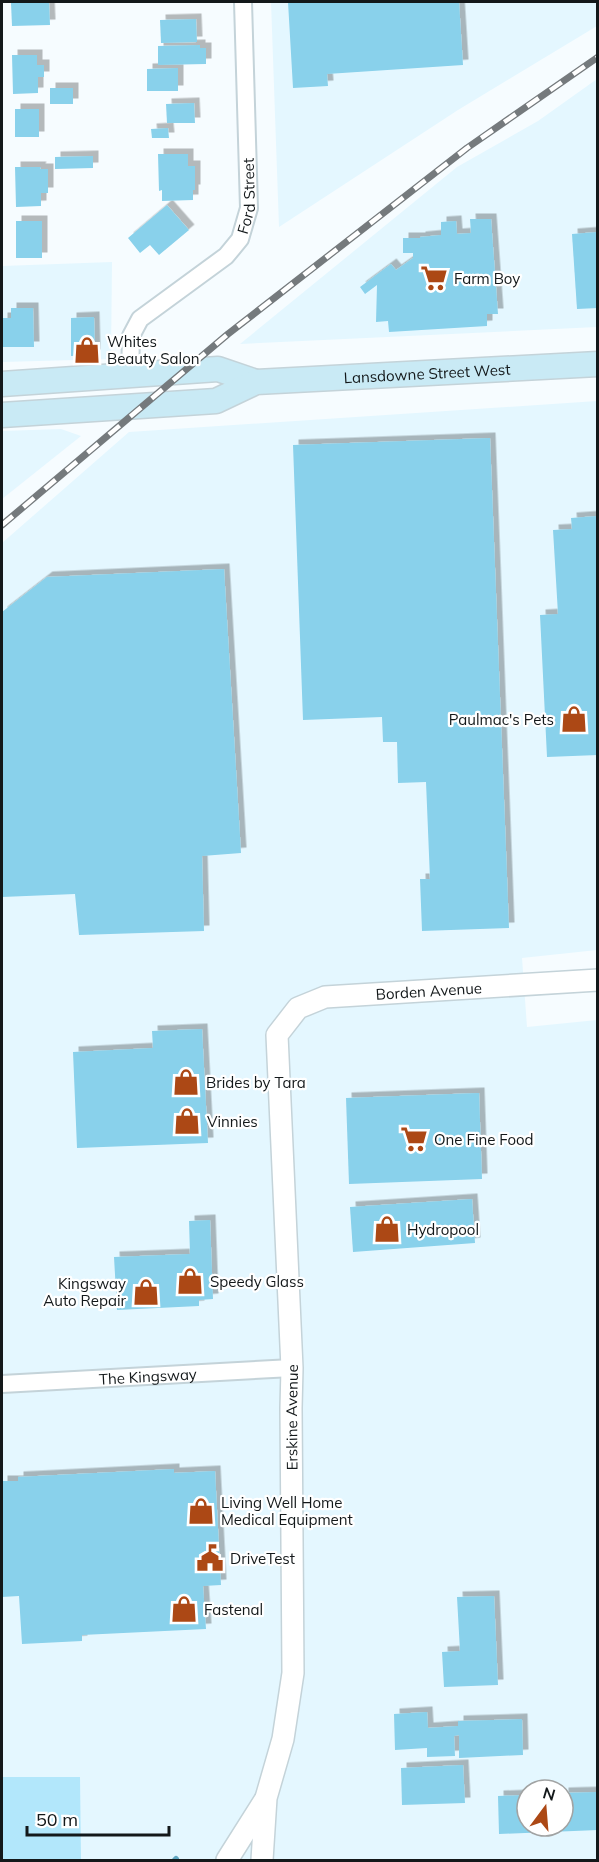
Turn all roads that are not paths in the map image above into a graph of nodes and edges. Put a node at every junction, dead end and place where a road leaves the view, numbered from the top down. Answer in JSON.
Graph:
{"nodes":[{"id":1,"x":243,"y":2,"type":"edge"},
{"id":2,"x":597,"y":364,"type":"edge"},
{"id":3,"x":130,"y":375,"type":"junction"},
{"id":4,"x":256,"y":382,"type":"junction"},
{"id":5,"x":2,"y":384,"type":"edge"},
{"id":6,"x":2,"y":415,"type":"edge"},
{"id":7,"x":597,"y":980,"type":"edge"},
{"id":8,"x":276,"y":1035,"type":"joint"},
{"id":9,"x":292,"y":1368,"type":"junction"},
{"id":10,"x":2,"y":1384,"type":"edge"},
{"id":11,"x":266,"y":1798,"type":"junction"},
{"id":12,"x":227,"y":1860,"type":"edge"},
{"id":13,"x":262,"y":1860,"type":"edge"}],
"edges":[{"from":1,"to":3,"type":"street","name":"Ford Street"},
{"from":2,"to":4,"type":"main road","name":"Lansdowne Street West"},
{"from":3,"to":4,"type":"main road","name":"Lansdowne Street West"},
{"from":3,"to":5,"type":"main road","name":"Lansdowne Street West"},
{"from":4,"to":6,"type":"main road","name":"Lansdowne Street West"},
{"from":7,"to":8,"type":"street","name":"Borden Avenue"},
{"from":8,"to":9,"type":"street","name":"Erskine Avenue"},
{"from":9,"to":10,"type":"street","name":"The Kingsway"},
{"from":9,"to":11,"type":"street","name":"Erskine Avenue"},
{"from":11,"to":12,"type":"street"},
{"from":11,"to":13,"type":"street"}]}
